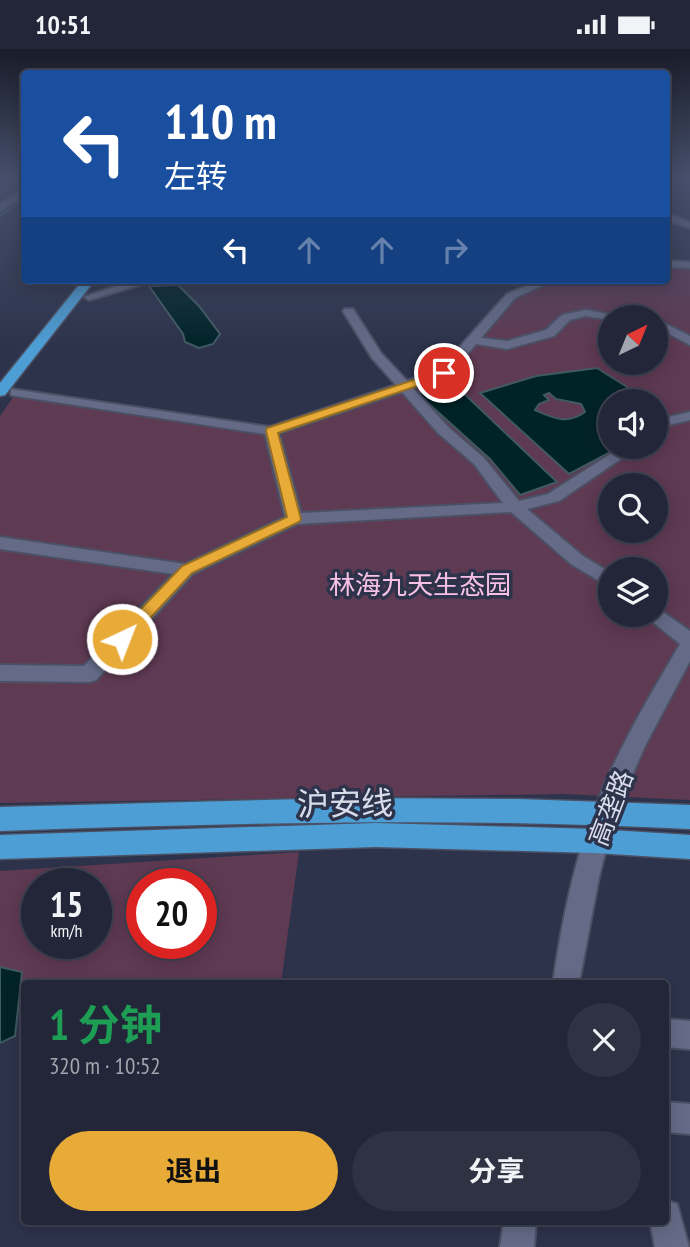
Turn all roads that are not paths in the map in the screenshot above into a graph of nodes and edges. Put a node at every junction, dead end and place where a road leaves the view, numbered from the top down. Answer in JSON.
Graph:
{"nodes":[{"id":1,"x":670,"y":264,"type":"edge"},
{"id":2,"x":690,"y":265,"type":"edge"},
{"id":3,"x":73,"y":284,"type":"edge"},
{"id":4,"x":86,"y":284,"type":"edge"},
{"id":5,"x":132,"y":284,"type":"edge"},
{"id":6,"x":540,"y":284,"type":"edge"},
{"id":7,"x":89,"y":297,"type":"dead end"},
{"id":8,"x":349,"y":311,"type":"dead end"},
{"id":9,"x":598,"y":314,"type":"edge"},
{"id":10,"x":668,"y":329,"type":"edge"},
{"id":11,"x":473,"y":340,"type":"junction"},
{"id":12,"x":690,"y":341,"type":"edge"},
{"id":13,"x":0,"y":371,"type":"edge"},
{"id":14,"x":403,"y":387,"type":"junction"},
{"id":15,"x":0,"y":392,"type":"edge"},
{"id":16,"x":16,"y":392,"type":"dead end"},
{"id":17,"x":690,"y":416,"type":"edge"},
{"id":18,"x":668,"y":421,"type":"edge"},
{"id":19,"x":271,"y":431,"type":"junction"},
{"id":20,"x":613,"y":459,"type":"edge"},
{"id":21,"x":514,"y":507,"type":"junction"},
{"id":22,"x":294,"y":519,"type":"junction"},
{"id":23,"x":0,"y":543,"type":"edge"},
{"id":24,"x":187,"y":570,"type":"junction"},
{"id":25,"x":598,"y":574,"type":"edge"},
{"id":26,"x":668,"y":624,"type":"edge"},
{"id":27,"x":690,"y":642,"type":"edge"},
{"id":28,"x":0,"y":673,"type":"edge"},
{"id":29,"x":605,"y":812,"type":"junction"},
{"id":30,"x":690,"y":817,"type":"edge"},
{"id":31,"x":0,"y":819,"type":"edge"},
{"id":32,"x":595,"y":841,"type":"junction"},
{"id":33,"x":0,"y":847,"type":"edge"},
{"id":34,"x":690,"y":847,"type":"edge"},
{"id":35,"x":567,"y":980,"type":"edge"},
{"id":36,"x":669,"y":1033,"type":"edge"},
{"id":37,"x":690,"y":1035,"type":"edge"},
{"id":38,"x":669,"y":1117,"type":"edge"},
{"id":39,"x":690,"y":1119,"type":"edge"},
{"id":40,"x":520,"y":1225,"type":"edge"},
{"id":41,"x":667,"y":1225,"type":"edge"},
{"id":42,"x":517,"y":1247,"type":"edge"},
{"id":43,"x":672,"y":1247,"type":"edge"}],
"edges":[{"from":1,"to":2,"type":"street"},
{"from":3,"to":13,"type":"highway"},
{"from":4,"to":15,"type":"highway"},
{"from":5,"to":7,"type":"street"},
{"from":6,"to":11,"type":"street"},
{"from":8,"to":14,"type":"street"},
{"from":9,"to":11,"type":"street"},
{"from":10,"to":12,"type":"street"},
{"from":11,"to":14,"type":"street"},
{"from":14,"to":19,"type":"street"},
{"from":14,"to":21,"type":"street"},
{"from":16,"to":19,"type":"street"},
{"from":17,"to":18,"type":"street"},
{"from":19,"to":22,"type":"street"},
{"from":20,"to":21,"type":"street"},
{"from":21,"to":22,"type":"street"},
{"from":21,"to":25,"type":"street"},
{"from":22,"to":24,"type":"street"},
{"from":23,"to":24,"type":"street"},
{"from":24,"to":28,"type":"street"},
{"from":26,"to":27,"type":"street"},
{"from":27,"to":29,"type":"street","name":"高垄路"},
{"from":29,"to":30,"type":"highway","name":"沪安线"},
{"from":29,"to":31,"type":"highway","name":"沪安线"},
{"from":29,"to":32,"type":"street","name":"高垄路"},
{"from":32,"to":33,"type":"highway","name":"沪安线"},
{"from":32,"to":34,"type":"highway","name":"沪安线"},
{"from":32,"to":35,"type":"street","name":"高垄路"},
{"from":36,"to":37,"type":"street"},
{"from":38,"to":39,"type":"street"},
{"from":40,"to":42,"type":"street"},
{"from":41,"to":43,"type":"street"}]}
